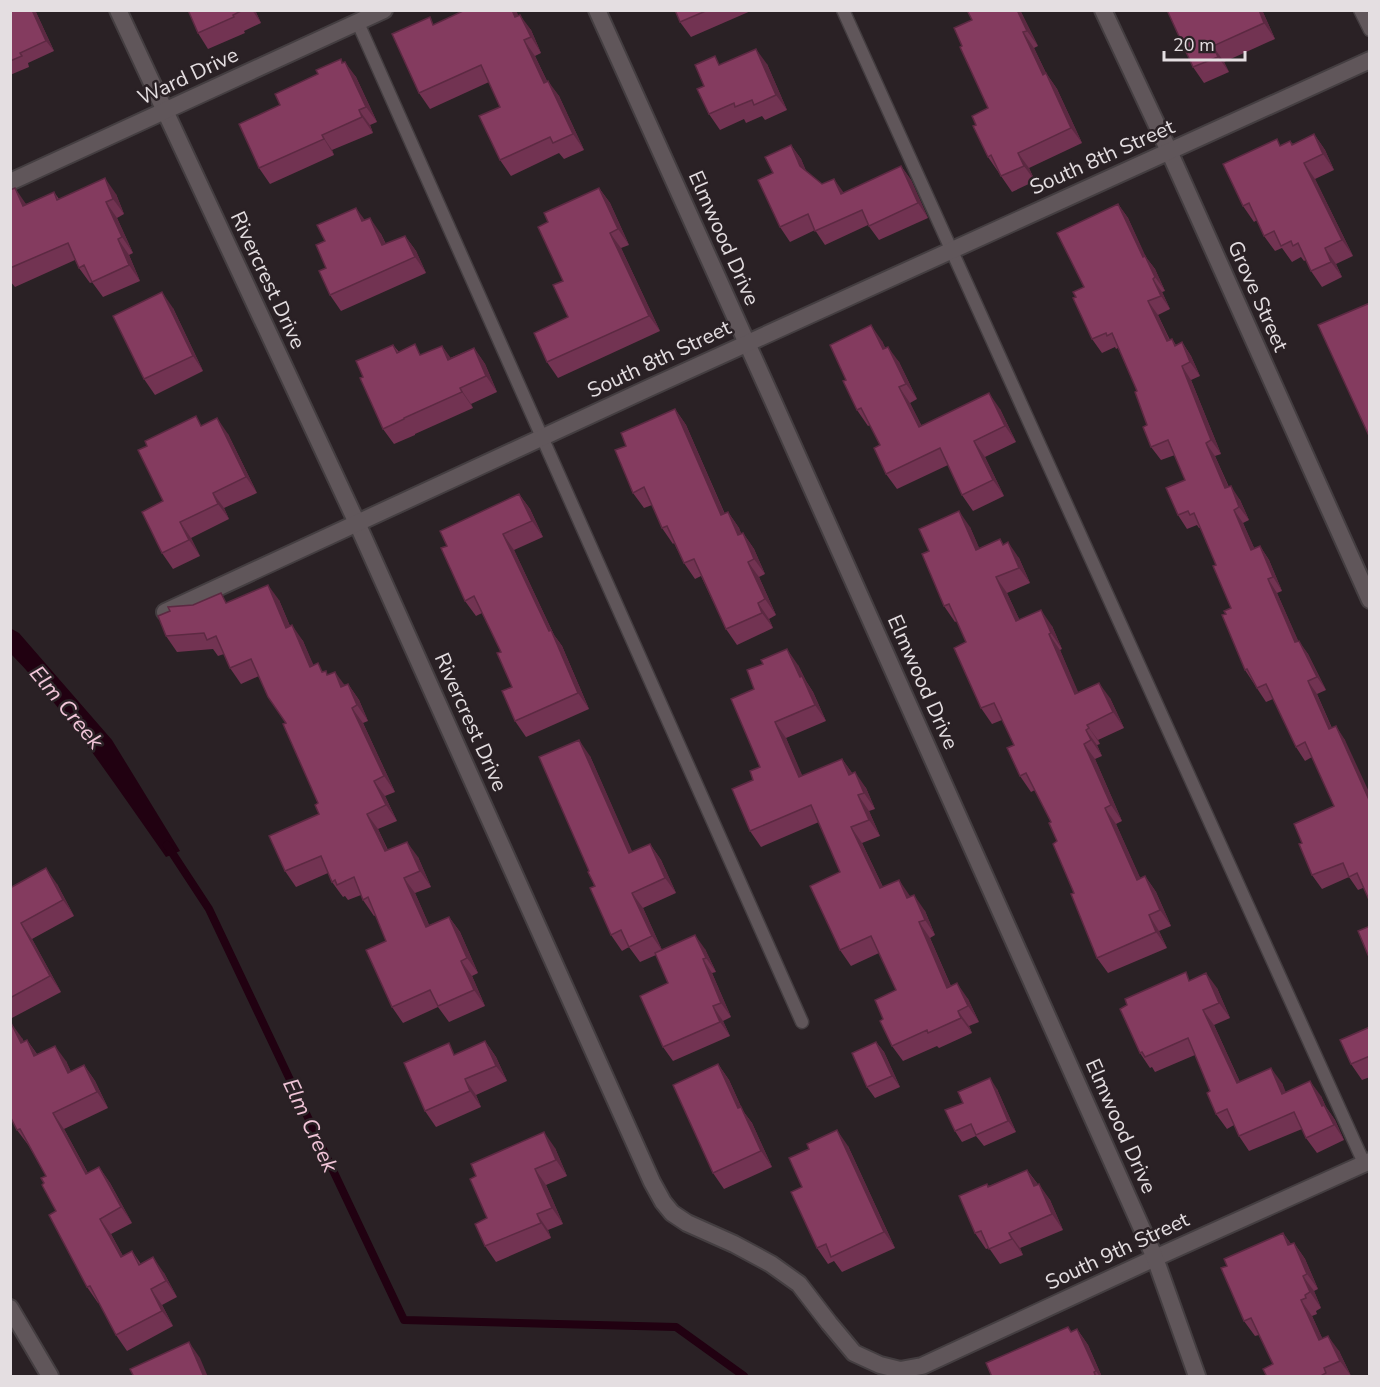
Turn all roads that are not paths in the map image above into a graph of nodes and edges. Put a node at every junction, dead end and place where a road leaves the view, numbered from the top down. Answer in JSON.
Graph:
{"nodes":[{"id":1,"x":118,"y":10,"type":"edge"},
{"id":2,"x":384,"y":10,"type":"edge"},
{"id":3,"x":597,"y":10,"type":"edge"},
{"id":4,"x":843,"y":10,"type":"edge"},
{"id":5,"x":1103,"y":10,"type":"edge"},
{"id":6,"x":1360,"y":10,"type":"edge"},
{"id":7,"x":358,"y":23,"type":"junction"},
{"id":8,"x":1370,"y":30,"type":"edge"},
{"id":9,"x":1370,"y":60,"type":"edge"},
{"id":10,"x":165,"y":111,"type":"junction"},
{"id":11,"x":1169,"y":152,"type":"junction"},
{"id":12,"x":10,"y":182,"type":"edge"},
{"id":13,"x":952,"y":250,"type":"junction"},
{"id":14,"x":747,"y":344,"type":"junction"},
{"id":15,"x":542,"y":438,"type":"junction"},
{"id":16,"x":357,"y":523,"type":"junction"},
{"id":17,"x":1370,"y":600,"type":"edge"},
{"id":18,"x":165,"y":612,"type":"edge"},
{"id":19,"x":802,"y":1022,"type":"dead end"},
{"id":20,"x":1367,"y":1162,"type":"edge"},
{"id":21,"x":1155,"y":1258,"type":"junction"},
{"id":22,"x":10,"y":1308,"type":"edge"},
{"id":23,"x":880,"y":1365,"type":"joint"},
{"id":24,"x":50,"y":1377,"type":"edge"},
{"id":25,"x":1197,"y":1377,"type":"edge"}],
"edges":[{"from":1,"to":10,"type":"street","name":"Rivercrest Drive"},
{"from":2,"to":7,"type":"street","name":"Ward Drive"},
{"from":3,"to":14,"type":"street","name":"Elmwood Drive"},
{"from":4,"to":13,"type":"lane"},
{"from":5,"to":11,"type":"street","name":"Grove Street"},
{"from":6,"to":8,"type":"lane"},
{"from":7,"to":10,"type":"street","name":"Ward Drive"},
{"from":7,"to":15,"type":"lane"},
{"from":9,"to":11,"type":"street","name":"South 8th Street"},
{"from":10,"to":12,"type":"street","name":"Ward Drive"},
{"from":10,"to":16,"type":"street","name":"Rivercrest Drive"},
{"from":11,"to":13,"type":"street","name":"South 8th Street"},
{"from":11,"to":17,"type":"street","name":"Grove Street"},
{"from":13,"to":14,"type":"street","name":"South 8th Street"},
{"from":13,"to":20,"type":"lane"},
{"from":14,"to":15,"type":"street","name":"South 8th Street"},
{"from":14,"to":21,"type":"street","name":"Elmwood Drive"},
{"from":15,"to":16,"type":"street","name":"South 8th Street"},
{"from":15,"to":19,"type":"lane"},
{"from":16,"to":18,"type":"street","name":"South 8th Street"},
{"from":16,"to":23,"type":"street","name":"Rivercrest Drive"},
{"from":20,"to":21,"type":"street","name":"South 9th Street"},
{"from":21,"to":23,"type":"street","name":"South 9th Street"},
{"from":21,"to":25,"type":"street","name":"Elmwood Drive"},
{"from":22,"to":24,"type":"street"}]}
